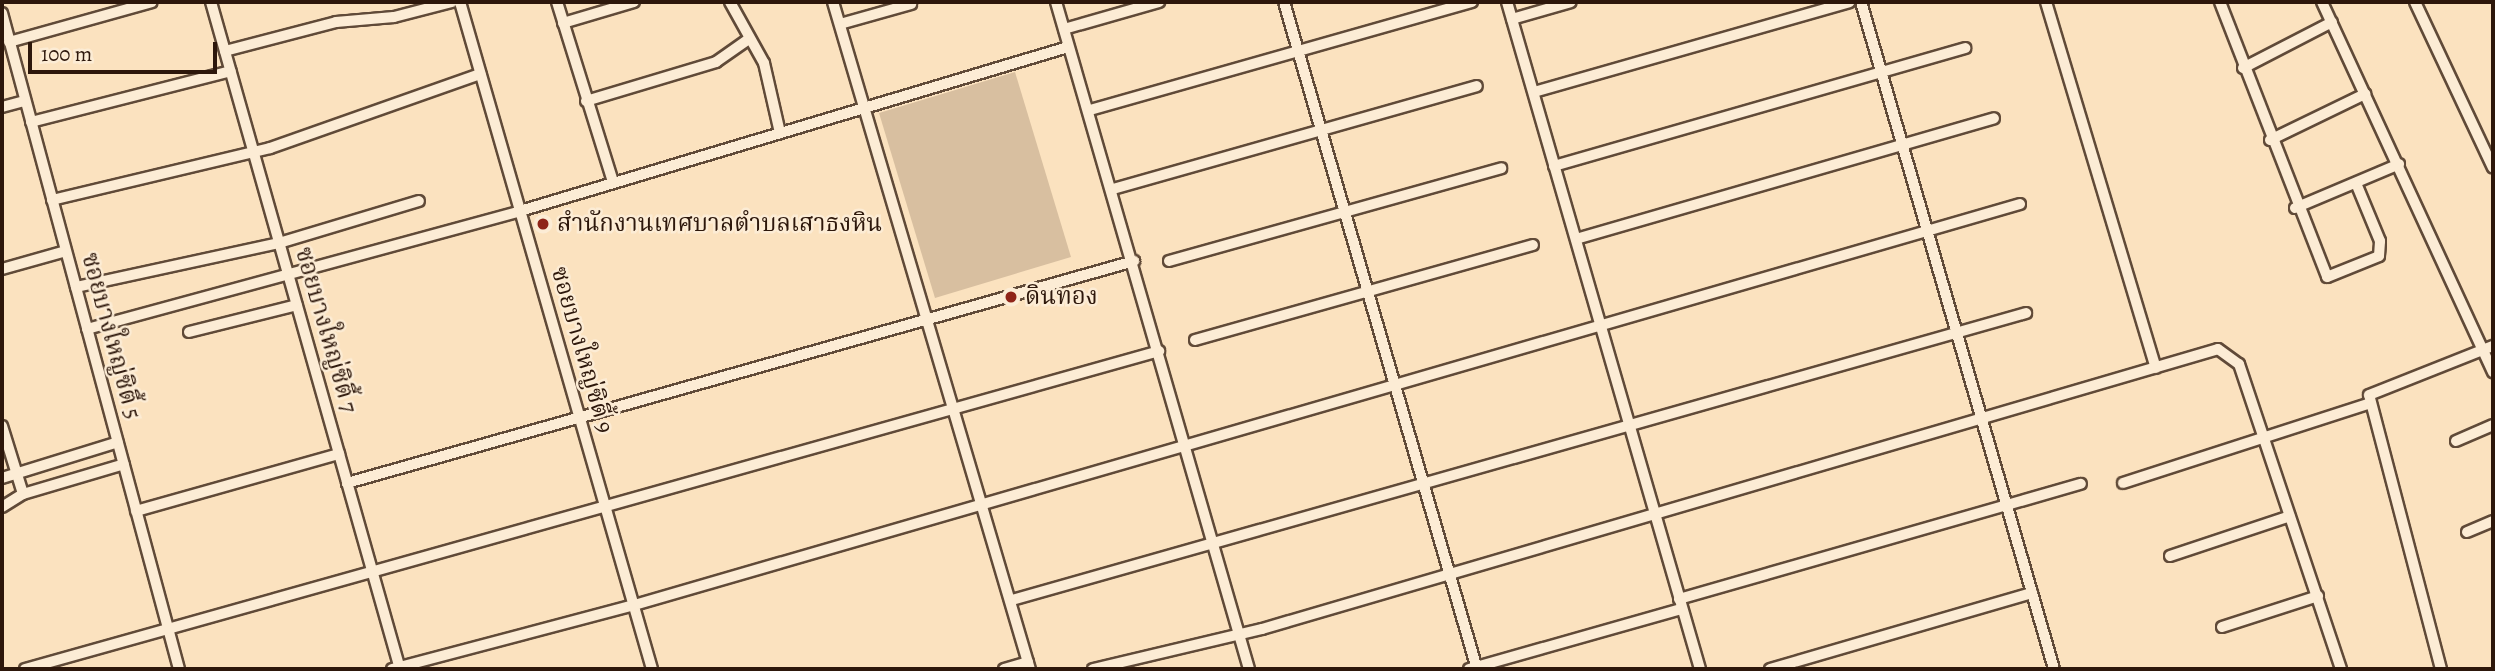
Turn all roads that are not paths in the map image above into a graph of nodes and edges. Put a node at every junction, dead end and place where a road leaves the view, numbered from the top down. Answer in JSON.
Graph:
{"nodes":[{"id":1,"x":152,"y":2,"type":"edge"},
{"id":2,"x":211,"y":2,"type":"edge"},
{"id":3,"x":452,"y":2,"type":"edge"},
{"id":4,"x":460,"y":2,"type":"edge"},
{"id":5,"x":557,"y":2,"type":"edge"},
{"id":6,"x":634,"y":2,"type":"edge"},
{"id":7,"x":730,"y":2,"type":"edge"},
{"id":8,"x":833,"y":2,"type":"edge"},
{"id":9,"x":1056,"y":2,"type":"edge"},
{"id":10,"x":1159,"y":2,"type":"edge"},
{"id":11,"x":1284,"y":2,"type":"edge"},
{"id":12,"x":1472,"y":2,"type":"edge"},
{"id":13,"x":1507,"y":2,"type":"edge"},
{"id":14,"x":1571,"y":2,"type":"edge"},
{"id":15,"x":1849,"y":2,"type":"edge"},
{"id":16,"x":1861,"y":2,"type":"edge"},
{"id":17,"x":2046,"y":2,"type":"edge"},
{"id":18,"x":2220,"y":2,"type":"edge"},
{"id":19,"x":2322,"y":2,"type":"edge"},
{"id":20,"x":2414,"y":2,"type":"edge"},
{"id":21,"x":911,"y":4,"type":"dead end"},
{"id":22,"x":2,"y":13,"type":"edge"},
{"id":23,"x":1512,"y":19,"type":"junction"},
{"id":24,"x":2332,"y":22,"type":"junction"},
{"id":25,"x":563,"y":23,"type":"junction"},
{"id":26,"x":840,"y":24,"type":"junction"},
{"id":27,"x":1063,"y":29,"type":"junction"},
{"id":28,"x":748,"y":40,"type":"junction"},
{"id":29,"x":9,"y":41,"type":"junction"},
{"id":30,"x":1068,"y":47,"type":"junction"},
{"id":31,"x":1965,"y":48,"type":"dead end"},
{"id":32,"x":1298,"y":49,"type":"junction"},
{"id":33,"x":225,"y":51,"type":"junction"},
{"id":34,"x":2243,"y":68,"type":"junction"},
{"id":35,"x":231,"y":71,"type":"junction"},
{"id":36,"x":1882,"y":72,"type":"junction"},
{"id":37,"x":480,"y":74,"type":"junction"},
{"id":38,"x":1477,"y":86,"type":"dead end"},
{"id":39,"x":1534,"y":92,"type":"junction"},
{"id":40,"x":2365,"y":93,"type":"junction"},
{"id":41,"x":25,"y":101,"type":"junction"},
{"id":42,"x":586,"y":101,"type":"junction"},
{"id":43,"x":2,"y":107,"type":"edge"},
{"id":44,"x":865,"y":109,"type":"junction"},
{"id":45,"x":1090,"y":110,"type":"junction"},
{"id":46,"x":1994,"y":118,"type":"dead end"},
{"id":47,"x":31,"y":122,"type":"junction"},
{"id":48,"x":1323,"y":130,"type":"junction"},
{"id":49,"x":780,"y":133,"type":"junction"},
{"id":50,"x":2270,"y":140,"type":"junction"},
{"id":51,"x":1902,"y":143,"type":"junction"},
{"id":52,"x":254,"y":152,"type":"junction"},
{"id":53,"x":2399,"y":164,"type":"junction"},
{"id":54,"x":1554,"y":166,"type":"junction"},
{"id":55,"x":1501,"y":167,"type":"dead end"},
{"id":56,"x":2493,"y":168,"type":"edge"},
{"id":57,"x":613,"y":182,"type":"junction"},
{"id":58,"x":2356,"y":183,"type":"junction"},
{"id":59,"x":1113,"y":189,"type":"junction"},
{"id":60,"x":52,"y":200,"type":"junction"},
{"id":61,"x":419,"y":201,"type":"dead end"},
{"id":62,"x":2020,"y":204,"type":"dead end"},
{"id":63,"x":2295,"y":208,"type":"junction"},
{"id":64,"x":1345,"y":210,"type":"junction"},
{"id":65,"x":520,"y":211,"type":"junction"},
{"id":66,"x":1928,"y":232,"type":"junction"},
{"id":67,"x":1576,"y":239,"type":"junction"},
{"id":68,"x":279,"y":243,"type":"junction"},
{"id":69,"x":1533,"y":245,"type":"dead end"},
{"id":70,"x":66,"y":251,"type":"junction"},
{"id":71,"x":1134,"y":261,"type":"junction"},
{"id":72,"x":1169,"y":261,"type":"dead end"},
{"id":73,"x":2,"y":269,"type":"edge"},
{"id":74,"x":288,"y":272,"type":"junction"},
{"id":75,"x":76,"y":288,"type":"junction"},
{"id":76,"x":1368,"y":291,"type":"junction"},
{"id":77,"x":297,"y":305,"type":"junction"},
{"id":78,"x":2026,"y":313,"type":"dead end"},
{"id":79,"x":928,"y":320,"type":"junction"},
{"id":80,"x":87,"y":328,"type":"junction"},
{"id":81,"x":1603,"y":328,"type":"junction"},
{"id":82,"x":1956,"y":330,"type":"junction"},
{"id":83,"x":189,"y":332,"type":"dead end"},
{"id":84,"x":1195,"y":340,"type":"dead end"},
{"id":85,"x":2488,"y":348,"type":"edge"},
{"id":86,"x":1159,"y":351,"type":"junction"},
{"id":87,"x":2156,"y":368,"type":"junction"},
{"id":88,"x":2493,"y":372,"type":"edge"},
{"id":89,"x":1395,"y":387,"type":"junction"},
{"id":90,"x":2368,"y":404,"type":"junction"},
{"id":91,"x":954,"y":409,"type":"junction"},
{"id":92,"x":1981,"y":417,"type":"junction"},
{"id":93,"x":582,"y":418,"type":"junction"},
{"id":94,"x":1631,"y":423,"type":"junction"},
{"id":95,"x":2493,"y":425,"type":"edge"},
{"id":96,"x":2,"y":426,"type":"edge"},
{"id":97,"x":2265,"y":436,"type":"junction"},
{"id":98,"x":2456,"y":441,"type":"dead end"},
{"id":99,"x":118,"y":442,"type":"junction"},
{"id":100,"x":1186,"y":445,"type":"junction"},
{"id":101,"x":339,"y":454,"type":"junction"},
{"id":102,"x":124,"y":464,"type":"junction"},
{"id":103,"x":16,"y":472,"type":"junction"},
{"id":104,"x":2,"y":478,"type":"edge"},
{"id":105,"x":347,"y":483,"type":"junction"},
{"id":106,"x":2123,"y":483,"type":"dead end"},
{"id":107,"x":2081,"y":484,"type":"dead end"},
{"id":108,"x":1425,"y":485,"type":"junction"},
{"id":109,"x":23,"y":494,"type":"junction"},
{"id":110,"x":983,"y":503,"type":"junction"},
{"id":111,"x":2007,"y":504,"type":"junction"},
{"id":112,"x":2,"y":508,"type":"edge"},
{"id":113,"x":603,"y":509,"type":"junction"},
{"id":114,"x":136,"y":511,"type":"junction"},
{"id":115,"x":1658,"y":512,"type":"junction"},
{"id":116,"x":2290,"y":516,"type":"junction"},
{"id":117,"x":2493,"y":521,"type":"edge"},
{"id":118,"x":2467,"y":532,"type":"dead end"},
{"id":119,"x":1214,"y":542,"type":"junction"},
{"id":120,"x":2170,"y":556,"type":"dead end"},
{"id":121,"x":372,"y":571,"type":"junction"},
{"id":122,"x":1449,"y":576,"type":"junction"},
{"id":123,"x":2032,"y":593,"type":"junction"},
{"id":124,"x":2318,"y":596,"type":"junction"},
{"id":125,"x":1012,"y":600,"type":"junction"},
{"id":126,"x":1680,"y":604,"type":"junction"},
{"id":127,"x":631,"y":607,"type":"junction"},
{"id":128,"x":2222,"y":627,"type":"dead end"},
{"id":129,"x":168,"y":628,"type":"junction"},
{"id":130,"x":1240,"y":635,"type":"junction"},
{"id":131,"x":1029,"y":666,"type":"edge"},
{"id":132,"x":397,"y":668,"type":"edge"},
{"id":133,"x":1474,"y":668,"type":"edge"},
{"id":134,"x":25,"y":669,"type":"edge"},
{"id":135,"x":179,"y":669,"type":"edge"},
{"id":136,"x":652,"y":669,"type":"edge"},
{"id":137,"x":1004,"y":669,"type":"edge"},
{"id":138,"x":1093,"y":669,"type":"edge"},
{"id":139,"x":1249,"y":669,"type":"edge"},
{"id":140,"x":1700,"y":669,"type":"edge"},
{"id":141,"x":1770,"y":669,"type":"edge"},
{"id":142,"x":2054,"y":669,"type":"edge"},
{"id":143,"x":2342,"y":669,"type":"edge"},
{"id":144,"x":2441,"y":669,"type":"edge"}],
"edges":[{"from":1,"to":29,"type":"street"},
{"from":2,"to":33,"type":"street","name":"ซอยบางใหญ่ซิตี้ 7"},
{"from":3,"to":33,"type":"street"},
{"from":4,"to":37,"type":"street","name":"ซอยบางใหญ่ซิตี้ 9"},
{"from":5,"to":25,"type":"street"},
{"from":6,"to":25,"type":"street"},
{"from":7,"to":28,"type":"street"},
{"from":8,"to":26,"type":"street"},
{"from":9,"to":27,"type":"street"},
{"from":10,"to":27,"type":"street"},
{"from":11,"to":32,"type":"street"},
{"from":12,"to":32,"type":"street"},
{"from":13,"to":23,"type":"street"},
{"from":14,"to":23,"type":"street"},
{"from":15,"to":39,"type":"street"},
{"from":16,"to":36,"type":"street"},
{"from":17,"to":87,"type":"street"},
{"from":18,"to":34,"type":"street"},
{"from":19,"to":24,"type":"street"},
{"from":20,"to":56,"type":"street"},
{"from":21,"to":26,"type":"street"},
{"from":22,"to":29,"type":"street","name":"ซอยบางใหญ่ซิตี้ 5"},
{"from":23,"to":39,"type":"street"},
{"from":24,"to":34,"type":"street"},
{"from":24,"to":40,"type":"street"},
{"from":25,"to":42,"type":"street"},
{"from":26,"to":44,"type":"street"},
{"from":27,"to":30,"type":"street"},
{"from":28,"to":42,"type":"street"},
{"from":28,"to":49,"type":"street"},
{"from":29,"to":41,"type":"street","name":"ซอยบางใหญ่ซิตี้ 5"},
{"from":30,"to":44,"type":"street"},
{"from":30,"to":45,"type":"street"},
{"from":31,"to":36,"type":"street"},
{"from":32,"to":45,"type":"street"},
{"from":32,"to":48,"type":"street"},
{"from":33,"to":35,"type":"street","name":"ซอยบางใหญ่ซิตี้ 7"},
{"from":34,"to":50,"type":"street"},
{"from":35,"to":47,"type":"street"},
{"from":35,"to":52,"type":"street","name":"ซอยบางใหญ่ซิตี้ 7"},
{"from":36,"to":51,"type":"street"},
{"from":36,"to":54,"type":"street"},
{"from":37,"to":52,"type":"street"},
{"from":37,"to":65,"type":"street","name":"ซอยบางใหญ่ซิตี้ 9"},
{"from":38,"to":48,"type":"street"},
{"from":39,"to":54,"type":"street"},
{"from":40,"to":50,"type":"street"},
{"from":40,"to":53,"type":"street"},
{"from":41,"to":43,"type":"street"},
{"from":41,"to":47,"type":"street","name":"ซอยบางใหญ่ซิตี้ 5"},
{"from":42,"to":57,"type":"street"},
{"from":44,"to":49,"type":"street"},
{"from":44,"to":79,"type":"street"},
{"from":45,"to":59,"type":"street"},
{"from":46,"to":51,"type":"street"},
{"from":47,"to":60,"type":"street","name":"ซอยบางใหญ่ซิตี้ 5"},
{"from":48,"to":59,"type":"street"},
{"from":48,"to":64,"type":"street"},
{"from":49,"to":57,"type":"street"},
{"from":50,"to":63,"type":"street"},
{"from":51,"to":66,"type":"street"},
{"from":51,"to":67,"type":"street"},
{"from":52,"to":60,"type":"street"},
{"from":52,"to":68,"type":"street","name":"ซอยบางใหญ่ซิตี้ 7"},
{"from":53,"to":58,"type":"street"},
{"from":53,"to":85,"type":"street"},
{"from":54,"to":67,"type":"street"},
{"from":55,"to":64,"type":"street"},
{"from":57,"to":65,"type":"street"},
{"from":58,"to":63,"type":"street"},
{"from":58,"to":63,"type":"street"},
{"from":59,"to":71,"type":"street"},
{"from":60,"to":70,"type":"street","name":"ซอยบางใหญ่ซิตี้ 5"},
{"from":61,"to":68,"type":"street"},
{"from":62,"to":66,"type":"street"},
{"from":64,"to":72,"type":"street"},
{"from":64,"to":76,"type":"street"},
{"from":65,"to":74,"type":"street"},
{"from":65,"to":93,"type":"street","name":"ซอยบางใหญ่ซิตี้ 9"},
{"from":66,"to":81,"type":"street"},
{"from":66,"to":82,"type":"street"},
{"from":67,"to":81,"type":"street"},
{"from":68,"to":74,"type":"street","name":"ซอยบางใหญ่ซิตี้ 7"},
{"from":68,"to":75,"type":"street"},
{"from":69,"to":76,"type":"street"},
{"from":70,"to":73,"type":"street"},
{"from":70,"to":75,"type":"street","name":"ซอยบางใหญ่ซิตี้ 5"},
{"from":71,"to":79,"type":"street"},
{"from":71,"to":86,"type":"street"},
{"from":74,"to":77,"type":"street","name":"ซอยบางใหญ่ซิตี้ 7"},
{"from":74,"to":80,"type":"street"},
{"from":75,"to":80,"type":"street","name":"ซอยบางใหญ่ซิตี้ 5"},
{"from":76,"to":84,"type":"street"},
{"from":76,"to":89,"type":"street"},
{"from":77,"to":83,"type":"street"},
{"from":77,"to":101,"type":"street","name":"ซอยบางใหญ่ซิตี้ 7"},
{"from":78,"to":82,"type":"street"},
{"from":79,"to":91,"type":"street"},
{"from":79,"to":93,"type":"street"},
{"from":80,"to":99,"type":"street","name":"ซอยบางใหญ่ซิตี้ 5"},
{"from":81,"to":89,"type":"street"},
{"from":81,"to":94,"type":"street"},
{"from":82,"to":92,"type":"street"},
{"from":82,"to":94,"type":"street"},
{"from":85,"to":88,"type":"street"},
{"from":85,"to":90,"type":"street"},
{"from":86,"to":91,"type":"street"},
{"from":86,"to":100,"type":"street"},
{"from":87,"to":92,"type":"street"},
{"from":87,"to":97,"type":"street"},
{"from":89,"to":100,"type":"street"},
{"from":89,"to":108,"type":"street"},
{"from":90,"to":97,"type":"street"},
{"from":90,"to":144,"type":"street"},
{"from":91,"to":110,"type":"street"},
{"from":91,"to":113,"type":"street"},
{"from":92,"to":111,"type":"street"},
{"from":92,"to":115,"type":"street"},
{"from":93,"to":105,"type":"street"},
{"from":93,"to":113,"type":"street","name":"ซอยบางใหญ่ซิตี้ 9"},
{"from":94,"to":108,"type":"street"},
{"from":94,"to":115,"type":"street"},
{"from":95,"to":98,"type":"street"},
{"from":96,"to":103,"type":"street"},
{"from":97,"to":106,"type":"street"},
{"from":97,"to":116,"type":"street"},
{"from":99,"to":102,"type":"street","name":"ซอยบางใหญ่ซิตี้ 5"},
{"from":99,"to":103,"type":"street"},
{"from":100,"to":110,"type":"street"},
{"from":100,"to":119,"type":"street"},
{"from":101,"to":105,"type":"street","name":"ซอยบางใหญ่ซิตี้ 7"},
{"from":101,"to":114,"type":"street"},
{"from":102,"to":109,"type":"street"},
{"from":102,"to":114,"type":"street","name":"ซอยบางใหญ่ซิตี้ 5"},
{"from":103,"to":104,"type":"street"},
{"from":103,"to":109,"type":"street"},
{"from":105,"to":121,"type":"street","name":"ซอยบางใหญ่ซิตี้ 7"},
{"from":107,"to":111,"type":"street"},
{"from":108,"to":119,"type":"street"},
{"from":108,"to":122,"type":"street"},
{"from":109,"to":112,"type":"street"},
{"from":110,"to":125,"type":"street"},
{"from":110,"to":127,"type":"street"},
{"from":111,"to":123,"type":"street"},
{"from":111,"to":126,"type":"street"},
{"from":113,"to":121,"type":"street"},
{"from":113,"to":127,"type":"street","name":"ซอยบางใหญ่ซิตี้ 9"},
{"from":114,"to":129,"type":"street","name":"ซอยบางใหญ่ซิตี้ 5"},
{"from":115,"to":122,"type":"street"},
{"from":115,"to":126,"type":"street"},
{"from":116,"to":120,"type":"street"},
{"from":116,"to":124,"type":"street"},
{"from":117,"to":118,"type":"street"},
{"from":119,"to":125,"type":"street"},
{"from":119,"to":130,"type":"street"},
{"from":121,"to":129,"type":"street"},
{"from":121,"to":132,"type":"street","name":"ซอยบางใหญ่ซิตี้ 7"},
{"from":122,"to":130,"type":"street"},
{"from":122,"to":133,"type":"street"},
{"from":123,"to":141,"type":"street"},
{"from":123,"to":142,"type":"street"},
{"from":124,"to":128,"type":"street"},
{"from":124,"to":143,"type":"street"},
{"from":125,"to":131,"type":"street"},
{"from":126,"to":133,"type":"street"},
{"from":126,"to":140,"type":"street"},
{"from":127,"to":132,"type":"street"},
{"from":127,"to":136,"type":"street","name":"ซอยบางใหญ่ซิตี้ 9"},
{"from":129,"to":134,"type":"street"},
{"from":129,"to":135,"type":"street","name":"ซอยบางใหญ่ซิตี้ 5"},
{"from":130,"to":138,"type":"street"},
{"from":130,"to":139,"type":"street"},
{"from":131,"to":137,"type":"street"}]}
